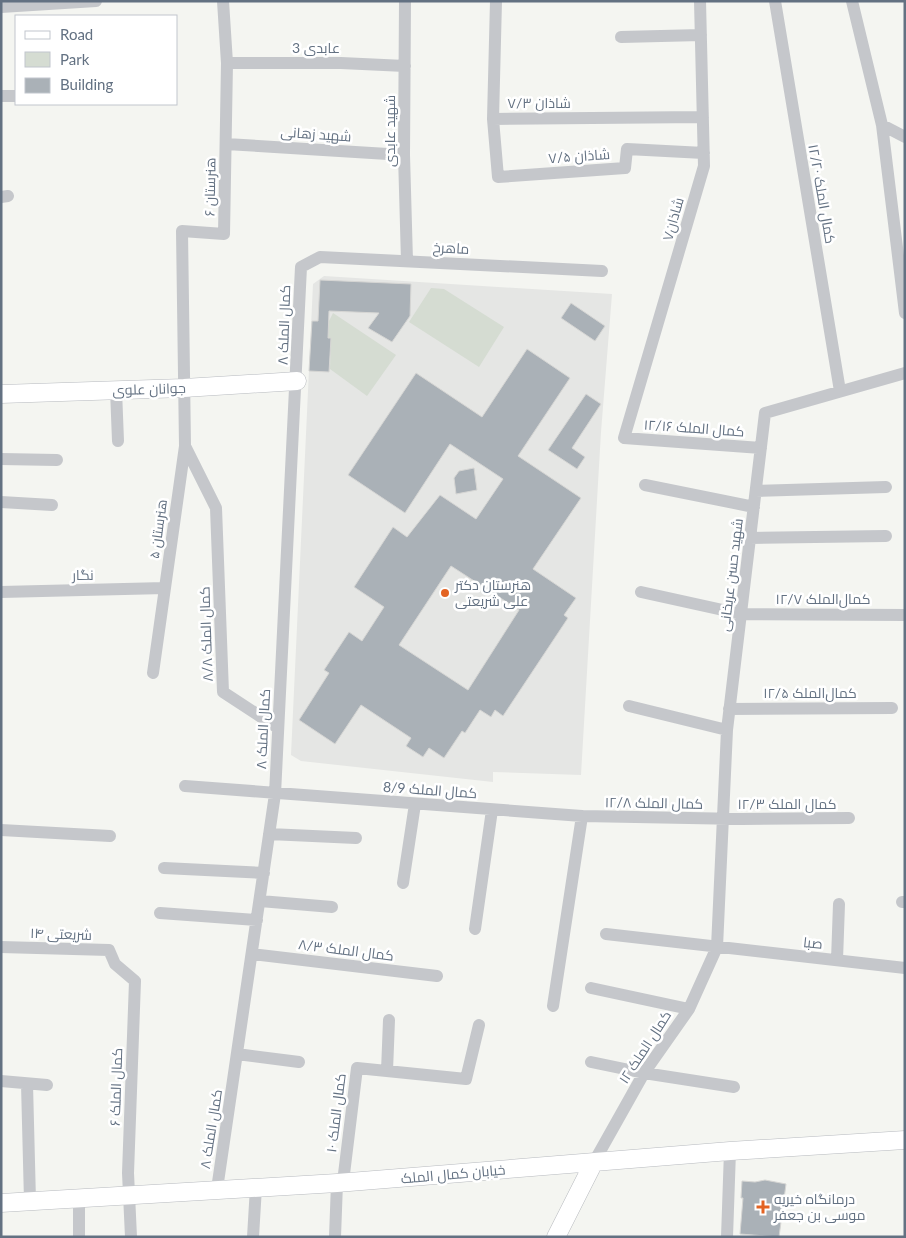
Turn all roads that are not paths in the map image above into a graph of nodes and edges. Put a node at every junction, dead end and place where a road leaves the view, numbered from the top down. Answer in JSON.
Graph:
{"nodes":[{"id":1,"x":96,"y":1,"type":"edge"},
{"id":2,"x":223,"y":1,"type":"edge"},
{"id":3,"x":405,"y":1,"type":"edge"},
{"id":4,"x":496,"y":1,"type":"edge"},
{"id":5,"x":700,"y":1,"type":"edge"},
{"id":6,"x":775,"y":1,"type":"edge"},
{"id":7,"x":852,"y":1,"type":"edge"},
{"id":8,"x":1,"y":8,"type":"edge"},
{"id":9,"x":701,"y":35,"type":"junction"},
{"id":10,"x":621,"y":37,"type":"dead end"},
{"id":11,"x":227,"y":64,"type":"junction"},
{"id":12,"x":405,"y":66,"type":"junction"},
{"id":13,"x":1,"y":96,"type":"edge"},
{"id":14,"x":15,"y":96,"type":"edge"},
{"id":15,"x":703,"y":117,"type":"junction"},
{"id":16,"x":493,"y":118,"type":"junction"},
{"id":17,"x":882,"y":125,"type":"junction"},
{"id":18,"x":905,"y":137,"type":"edge"},
{"id":19,"x":226,"y":144,"type":"junction"},
{"id":20,"x":704,"y":153,"type":"junction"},
{"id":21,"x":404,"y":155,"type":"junction"},
{"id":22,"x":408,"y":261,"type":"junction"},
{"id":23,"x":301,"y":267,"type":"joint"},
{"id":24,"x":602,"y":271,"type":"dead end"},
{"id":25,"x":905,"y":312,"type":"edge"},
{"id":26,"x":905,"y":373,"type":"edge"},
{"id":27,"x":296,"y":381,"type":"junction"},
{"id":28,"x":184,"y":388,"type":"junction"},
{"id":29,"x":116,"y":390,"type":"junction"},
{"id":30,"x":840,"y":391,"type":"junction"},
{"id":31,"x":1,"y":394,"type":"edge"},
{"id":32,"x":624,"y":438,"type":"joint"},
{"id":33,"x":118,"y":441,"type":"dead end"},
{"id":34,"x":184,"y":446,"type":"junction"},
{"id":35,"x":761,"y":448,"type":"junction"},
{"id":36,"x":1,"y":460,"type":"edge"},
{"id":37,"x":57,"y":460,"type":"dead end"},
{"id":38,"x":645,"y":485,"type":"dead end"},
{"id":39,"x":886,"y":487,"type":"dead end"},
{"id":40,"x":756,"y":491,"type":"junction"},
{"id":41,"x":1,"y":502,"type":"edge"},
{"id":42,"x":52,"y":504,"type":"dead end"},
{"id":43,"x":754,"y":507,"type":"junction"},
{"id":44,"x":886,"y":536,"type":"dead end"},
{"id":45,"x":750,"y":538,"type":"junction"},
{"id":46,"x":165,"y":588,"type":"junction"},
{"id":47,"x":1,"y":592,"type":"edge"},
{"id":48,"x":641,"y":592,"type":"dead end"},
{"id":49,"x":741,"y":614,"type":"junction"},
{"id":50,"x":905,"y":615,"type":"edge"},
{"id":51,"x":153,"y":673,"type":"dead end"},
{"id":52,"x":629,"y":706,"type":"dead end"},
{"id":53,"x":892,"y":708,"type":"dead end"},
{"id":54,"x":729,"y":709,"type":"junction"},
{"id":55,"x":278,"y":728,"type":"junction"},
{"id":56,"x":727,"y":730,"type":"junction"},
{"id":57,"x":186,"y":786,"type":"dead end"},
{"id":58,"x":275,"y":794,"type":"junction"},
{"id":59,"x":415,"y":804,"type":"junction"},
{"id":60,"x":492,"y":810,"type":"junction"},
{"id":61,"x":582,"y":816,"type":"junction"},
{"id":62,"x":849,"y":818,"type":"dead end"},
{"id":63,"x":724,"y":819,"type":"junction"},
{"id":64,"x":1,"y":830,"type":"edge"},
{"id":65,"x":269,"y":834,"type":"junction"},
{"id":66,"x":110,"y":836,"type":"dead end"},
{"id":67,"x":356,"y":838,"type":"dead end"},
{"id":68,"x":164,"y":868,"type":"dead end"},
{"id":69,"x":264,"y":873,"type":"junction"},
{"id":70,"x":403,"y":883,"type":"dead end"},
{"id":71,"x":260,"y":901,"type":"junction"},
{"id":72,"x":839,"y":904,"type":"dead end"},
{"id":73,"x":332,"y":907,"type":"dead end"},
{"id":74,"x":160,"y":913,"type":"dead end"},
{"id":75,"x":257,"y":920,"type":"junction"},
{"id":76,"x":475,"y":929,"type":"dead end"},
{"id":77,"x":606,"y":934,"type":"dead end"},
{"id":78,"x":1,"y":947,"type":"edge"},
{"id":79,"x":717,"y":947,"type":"junction"},
{"id":80,"x":252,"y":954,"type":"junction"},
{"id":81,"x":837,"y":960,"type":"junction"},
{"id":82,"x":905,"y":968,"type":"edge"},
{"id":83,"x":437,"y":976,"type":"dead end"},
{"id":84,"x":135,"y":981,"type":"joint"},
{"id":85,"x":591,"y":988,"type":"dead end"},
{"id":86,"x":553,"y":1006,"type":"dead end"},
{"id":87,"x":689,"y":1009,"type":"junction"},
{"id":88,"x":389,"y":1020,"type":"dead end"},
{"id":89,"x":479,"y":1025,"type":"dead end"},
{"id":90,"x":238,"y":1054,"type":"junction"},
{"id":91,"x":300,"y":1062,"type":"dead end"},
{"id":92,"x":591,"y":1062,"type":"dead end"},
{"id":93,"x":386,"y":1070,"type":"junction"},
{"id":94,"x":644,"y":1073,"type":"junction"},
{"id":95,"x":1,"y":1081,"type":"edge"},
{"id":96,"x":27,"y":1084,"type":"junction"},
{"id":97,"x":47,"y":1085,"type":"dead end"},
{"id":98,"x":734,"y":1087,"type":"dead end"},
{"id":99,"x":905,"y":1140,"type":"edge"},
{"id":100,"x":730,"y":1151,"type":"junction"},
{"id":101,"x":594,"y":1162,"type":"junction"},
{"id":102,"x":340,"y":1183,"type":"junction"},
{"id":103,"x":256,"y":1187,"type":"junction"},
{"id":104,"x":217,"y":1189,"type":"junction"},
{"id":105,"x":128,"y":1194,"type":"junction"},
{"id":106,"x":79,"y":1198,"type":"junction"},
{"id":107,"x":30,"y":1201,"type":"junction"},
{"id":108,"x":1,"y":1203,"type":"edge"},
{"id":109,"x":79,"y":1237,"type":"edge"},
{"id":110,"x":130,"y":1237,"type":"edge"},
{"id":111,"x":253,"y":1237,"type":"edge"},
{"id":112,"x":335,"y":1237,"type":"edge"},
{"id":113,"x":556,"y":1237,"type":"edge"},
{"id":114,"x":727,"y":1237,"type":"edge"}],
"edges":[{"from":1,"to":8,"type":"street"},
{"from":2,"to":11,"type":"street","name":"هنرستان ۶"},
{"from":3,"to":12,"type":"street","name":"شهید عابدی"},
{"from":4,"to":16,"type":"street","name":"شاذان ۷/۳"},
{"from":5,"to":9,"type":"street","name":"شاذان۷"},
{"from":6,"to":30,"type":"street","name":"کمال الملک ۱۲/۲۰"},
{"from":7,"to":17,"type":"street"},
{"from":9,"to":10,"type":"street"},
{"from":9,"to":15,"type":"street","name":"شاذان۷"},
{"from":11,"to":12,"type":"street","name":"عابدی 3"},
{"from":11,"to":19,"type":"street","name":"هنرستان ۶"},
{"from":12,"to":21,"type":"street","name":"شهید عابدی"},
{"from":13,"to":14,"type":"street"},
{"from":15,"to":16,"type":"street","name":"شاذان ۷/۳"},
{"from":15,"to":20,"type":"street","name":"شاذان۷"},
{"from":16,"to":20,"type":"street","name":"شاذان ۷/۵"},
{"from":17,"to":18,"type":"street"},
{"from":17,"to":25,"type":"street"},
{"from":19,"to":21,"type":"street","name":"شهید زهانی"},
{"from":19,"to":28,"type":"street","name":"هنرستان ۶"},
{"from":20,"to":32,"type":"street","name":"شاذان۷"},
{"from":21,"to":22,"type":"street","name":"شهید عابدی"},
{"from":22,"to":23,"type":"street","name":"ماهرخ"},
{"from":22,"to":24,"type":"street","name":"ماهرخ"},
{"from":23,"to":27,"type":"street","name":"کمال الملک ۸"},
{"from":26,"to":30,"type":"street"},
{"from":27,"to":28,"type":"main road","name":"جوانان علوی"},
{"from":27,"to":55,"type":"street","name":"کمال الملک ۸"},
{"from":28,"to":29,"type":"main road","name":"جوانان علوی"},
{"from":28,"to":34,"type":"street","name":"هنرستان ۵"},
{"from":29,"to":31,"type":"main road","name":"جوانان علوی"},
{"from":29,"to":33,"type":"street"},
{"from":30,"to":35,"type":"street","name":"شهید حسن عربخانی"},
{"from":32,"to":35,"type":"street","name":"کمال الملک ۱۲/۱۶"},
{"from":34,"to":46,"type":"street","name":"هنرستان ۵"},
{"from":34,"to":55,"type":"street","name":"کمال الملک ۸/۸"},
{"from":35,"to":40,"type":"street","name":"شهید حسن عربخانی"},
{"from":36,"to":37,"type":"street"},
{"from":38,"to":43,"type":"street"},
{"from":39,"to":40,"type":"street"},
{"from":40,"to":43,"type":"street","name":"شهید حسن عربخانی"},
{"from":41,"to":42,"type":"street"},
{"from":43,"to":45,"type":"street","name":"شهید حسن عربخانی"},
{"from":44,"to":45,"type":"street"},
{"from":45,"to":49,"type":"street","name":"شهید حسن عربخانی"},
{"from":46,"to":47,"type":"street","name":"نگار"},
{"from":46,"to":51,"type":"street","name":"هنرستان ۵"},
{"from":48,"to":49,"type":"street","name":"کمال‌الملک ۱۲/۷"},
{"from":49,"to":50,"type":"street","name":"کمال‌الملک ۱۲/۷"},
{"from":49,"to":54,"type":"street","name":"شهید حسن عربخانی"},
{"from":52,"to":56,"type":"street"},
{"from":53,"to":54,"type":"street","name":"کمال‌الملک ۱۲/۵"},
{"from":54,"to":56,"type":"street","name":"شهید حسن عربخانی"},
{"from":55,"to":58,"type":"street","name":"کمال الملک ۸"},
{"from":56,"to":63,"type":"street","name":"شهید حسن عربخانی"},
{"from":57,"to":58,"type":"street","name":"کمال الملک 8/9"},
{"from":58,"to":59,"type":"street","name":"کمال الملک 8/9"},
{"from":58,"to":65,"type":"street","name":"کمال الملک ۸"},
{"from":59,"to":60,"type":"street","name":"کمال الملک 8/9"},
{"from":59,"to":70,"type":"street"},
{"from":60,"to":61,"type":"street","name":"کمال الملک 8/9"},
{"from":60,"to":76,"type":"street"},
{"from":61,"to":63,"type":"street","name":"کمال الملک ۱۲/۸"},
{"from":61,"to":86,"type":"street"},
{"from":62,"to":63,"type":"street","name":"کمال الملک ۱۲/۳"},
{"from":63,"to":79,"type":"street","name":"شهید حسن عربخانی"},
{"from":64,"to":66,"type":"street"},
{"from":65,"to":67,"type":"street"},
{"from":65,"to":69,"type":"street","name":"کمال الملک ۸"},
{"from":68,"to":69,"type":"street"},
{"from":69,"to":71,"type":"street","name":"کمال الملک ۸"},
{"from":71,"to":73,"type":"street"},
{"from":71,"to":75,"type":"street","name":"کمال الملک ۸"},
{"from":72,"to":81,"type":"street"},
{"from":74,"to":75,"type":"street"},
{"from":75,"to":80,"type":"street","name":"کمال الملک ۸"},
{"from":77,"to":79,"type":"street","name":"صبا"},
{"from":78,"to":84,"type":"street","name":"شریعتی ۱۴"},
{"from":79,"to":81,"type":"street","name":"صبا"},
{"from":79,"to":87,"type":"street","name":"کمال الملک ۱۲"},
{"from":80,"to":83,"type":"street","name":"کمال الملک ۸/۳"},
{"from":80,"to":90,"type":"street","name":"کمال الملک ۸"},
{"from":81,"to":82,"type":"street","name":"صبا"},
{"from":84,"to":105,"type":"street","name":"کمال الملک ۶"},
{"from":85,"to":87,"type":"street"},
{"from":87,"to":94,"type":"street","name":"کمال الملک ۱۲"},
{"from":88,"to":93,"type":"street"},
{"from":89,"to":93,"type":"street","name":"کمال الملک ۱۰"},
{"from":90,"to":91,"type":"street"},
{"from":90,"to":104,"type":"street","name":"کمال الملک ۸"},
{"from":92,"to":94,"type":"street"},
{"from":93,"to":102,"type":"street","name":"کمال الملک ۱۰"},
{"from":94,"to":98,"type":"street"},
{"from":94,"to":101,"type":"street","name":"کمال الملک ۱۲"},
{"from":95,"to":96,"type":"street"},
{"from":96,"to":97,"type":"street"},
{"from":96,"to":107,"type":"street"},
{"from":99,"to":100,"type":"main road","name":"خیابان کمال الملک"},
{"from":100,"to":101,"type":"main road","name":"خیابان کمال الملک"},
{"from":100,"to":114,"type":"street"},
{"from":101,"to":102,"type":"main road","name":"خیابان کمال الملک"},
{"from":101,"to":113,"type":"main road"},
{"from":102,"to":103,"type":"main road","name":"خیابان کمال الملک"},
{"from":102,"to":112,"type":"street"},
{"from":103,"to":104,"type":"main road","name":"خیابان کمال الملک"},
{"from":103,"to":111,"type":"street"},
{"from":104,"to":105,"type":"main road","name":"خیابان کمال الملک"},
{"from":105,"to":106,"type":"main road","name":"خیابان کمال الملک"},
{"from":105,"to":110,"type":"street","name":"کمال الملک ۶"},
{"from":106,"to":107,"type":"main road","name":"خیابان کمال الملک"},
{"from":106,"to":109,"type":"street"},
{"from":107,"to":108,"type":"main road","name":"خیابان کمال الملک"}]}
